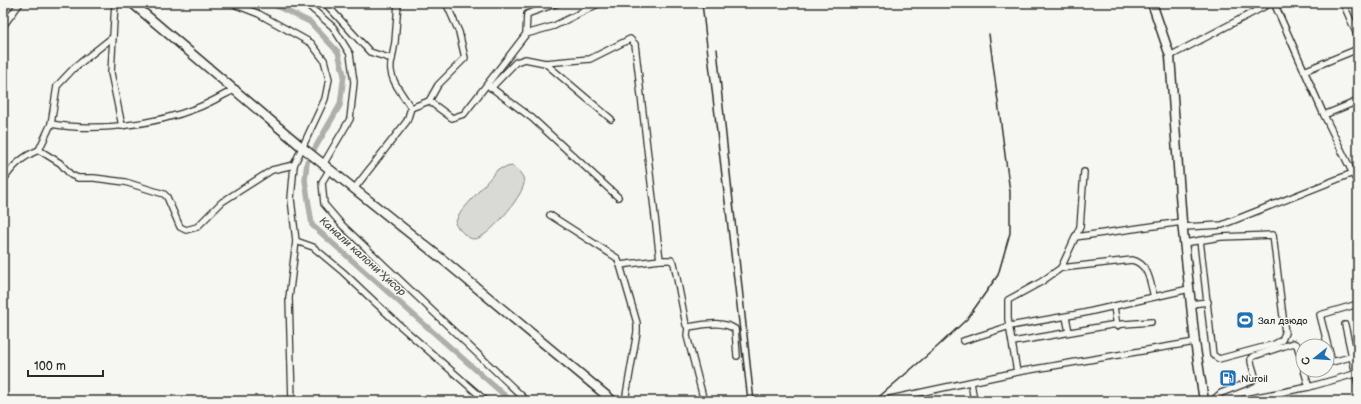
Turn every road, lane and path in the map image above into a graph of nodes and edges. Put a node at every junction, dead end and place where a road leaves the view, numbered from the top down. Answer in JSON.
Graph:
{"nodes":[{"id":1,"x":20,"y":3,"type":"edge"},
{"id":2,"x":115,"y":3,"type":"edge"},
{"id":3,"x":132,"y":3,"type":"edge"},
{"id":4,"x":231,"y":3,"type":"edge"},
{"id":5,"x":302,"y":3,"type":"edge"},
{"id":6,"x":325,"y":3,"type":"edge"},
{"id":7,"x":398,"y":3,"type":"edge"},
{"id":8,"x":558,"y":3,"type":"edge"},
{"id":9,"x":600,"y":3,"type":"edge"},
{"id":10,"x":1152,"y":3,"type":"edge"},
{"id":11,"x":1272,"y":3,"type":"edge"},
{"id":12,"x":1343,"y":3,"type":"edge"},
{"id":13,"x":447,"y":5,"type":"dead end"},
{"id":14,"x":3,"y":26,"type":"edge"},
{"id":15,"x":526,"y":34,"type":"junction"},
{"id":16,"x":1358,"y":36,"type":"edge"},
{"id":17,"x":113,"y":37,"type":"junction"},
{"id":18,"x":1358,"y":49,"type":"edge"},
{"id":19,"x":1170,"y":56,"type":"junction"},
{"id":20,"x":392,"y":59,"type":"junction"},
{"id":21,"x":544,"y":63,"type":"junction"},
{"id":22,"x":1304,"y":72,"type":"junction"},
{"id":23,"x":489,"y":86,"type":"junction"},
{"id":24,"x":236,"y":89,"type":"junction"},
{"id":25,"x":428,"y":101,"type":"junction"},
{"id":26,"x":1358,"y":101,"type":"edge"},
{"id":27,"x":411,"y":108,"type":"junction"},
{"id":28,"x":1324,"y":115,"type":"junction"},
{"id":29,"x":611,"y":119,"type":"dead end"},
{"id":30,"x":51,"y":124,"type":"junction"},
{"id":31,"x":122,"y":126,"type":"junction"},
{"id":32,"x":303,"y":148,"type":"junction"},
{"id":33,"x":39,"y":150,"type":"junction"},
{"id":34,"x":294,"y":165,"type":"junction"},
{"id":35,"x":327,"y":166,"type":"junction"},
{"id":36,"x":1358,"y":171,"type":"edge"},
{"id":37,"x":1084,"y":172,"type":"dead end"},
{"id":38,"x":1352,"y":174,"type":"junction"},
{"id":39,"x":3,"y":181,"type":"edge"},
{"id":40,"x":1358,"y":184,"type":"edge"},
{"id":41,"x":354,"y":189,"type":"junction"},
{"id":42,"x":618,"y":197,"type":"dead end"},
{"id":43,"x":550,"y":215,"type":"dead end"},
{"id":44,"x":1182,"y":225,"type":"junction"},
{"id":45,"x":1075,"y":237,"type":"junction"},
{"id":46,"x":1200,"y":240,"type":"junction"},
{"id":47,"x":296,"y":241,"type":"junction"},
{"id":48,"x":1184,"y":243,"type":"junction"},
{"id":49,"x":660,"y":260,"type":"junction"},
{"id":50,"x":620,"y":265,"type":"junction"},
{"id":51,"x":1061,"y":268,"type":"junction"},
{"id":52,"x":1189,"y":289,"type":"junction"},
{"id":53,"x":1154,"y":297,"type":"junction"},
{"id":54,"x":1208,"y":302,"type":"junction"},
{"id":55,"x":1191,"y":304,"type":"junction"},
{"id":56,"x":1358,"y":304,"type":"edge"},
{"id":57,"x":1114,"y":307,"type":"junction"},
{"id":58,"x":1066,"y":317,"type":"junction"},
{"id":59,"x":1151,"y":322,"type":"dead end"},
{"id":60,"x":1345,"y":325,"type":"dead end"},
{"id":61,"x":1010,"y":326,"type":"junction"},
{"id":62,"x":1118,"y":326,"type":"junction"},
{"id":63,"x":688,"y":327,"type":"junction"},
{"id":64,"x":1070,"y":332,"type":"junction"},
{"id":65,"x":963,"y":341,"type":"dead end"},
{"id":66,"x":1013,"y":342,"type":"junction"},
{"id":67,"x":1195,"y":342,"type":"junction"},
{"id":68,"x":1295,"y":344,"type":"edge"},
{"id":69,"x":737,"y":356,"type":"dead end"},
{"id":70,"x":1355,"y":356,"type":"edge"},
{"id":71,"x":1017,"y":372,"type":"junction"},
{"id":72,"x":1356,"y":374,"type":"edge"},
{"id":73,"x":1306,"y":378,"type":"edge"},
{"id":74,"x":971,"y":382,"type":"junction"},
{"id":75,"x":1358,"y":384,"type":"edge"},
{"id":76,"x":1309,"y":387,"type":"junction"},
{"id":77,"x":292,"y":401,"type":"edge"},
{"id":78,"x":486,"y":401,"type":"edge"},
{"id":79,"x":527,"y":401,"type":"edge"},
{"id":80,"x":612,"y":401,"type":"edge"},
{"id":81,"x":625,"y":401,"type":"edge"},
{"id":82,"x":704,"y":401,"type":"edge"},
{"id":83,"x":881,"y":401,"type":"edge"},
{"id":84,"x":974,"y":401,"type":"edge"},
{"id":85,"x":1204,"y":401,"type":"edge"},
{"id":86,"x":1212,"y":401,"type":"edge"},
{"id":87,"x":1236,"y":401,"type":"edge"}],
"edges":[{"from":1,"to":14,"type":"street"},
{"from":2,"to":17,"type":"street"},
{"from":3,"to":24,"type":"main road"},
{"from":4,"to":32,"type":"street"},
{"from":5,"to":35,"type":"street"},
{"from":6,"to":20,"type":"street"},
{"from":7,"to":20,"type":"street"},
{"from":8,"to":15,"type":"street"},
{"from":9,"to":15,"type":"street"},
{"from":10,"to":19,"type":"main road"},
{"from":11,"to":19,"type":"street"},
{"from":11,"to":22,"type":"street"},
{"from":12,"to":16,"type":"street"},
{"from":13,"to":25,"type":"street"},
{"from":15,"to":23,"type":"street"},
{"from":17,"to":30,"type":"street"},
{"from":17,"to":31,"type":"street"},
{"from":18,"to":22,"type":"street"},
{"from":19,"to":44,"type":"main road"},
{"from":20,"to":27,"type":"street"},
{"from":21,"to":23,"type":"street"},
{"from":21,"to":29,"type":"street"},
{"from":21,"to":49,"type":"street"},
{"from":22,"to":28,"type":"street"},
{"from":23,"to":25,"type":"street"},
{"from":23,"to":42,"type":"street"},
{"from":24,"to":31,"type":"street"},
{"from":24,"to":32,"type":"main road"},
{"from":25,"to":27,"type":"street"},
{"from":26,"to":28,"type":"street"},
{"from":27,"to":41,"type":"street"},
{"from":28,"to":38,"type":"street"},
{"from":30,"to":31,"type":"street"},
{"from":30,"to":33,"type":"street"},
{"from":32,"to":34,"type":"street"},
{"from":32,"to":35,"type":"main road"},
{"from":33,"to":34,"type":"street"},
{"from":33,"to":39,"type":"street"},
{"from":34,"to":47,"type":"street"},
{"from":35,"to":41,"type":"main road"},
{"from":35,"to":79,"type":"street"},
{"from":36,"to":38,"type":"street"},
{"from":37,"to":45,"type":"street"},
{"from":38,"to":40,"type":"street"},
{"from":38,"to":44,"type":"street"},
{"from":41,"to":80,"type":"main road"},
{"from":43,"to":50,"type":"street"},
{"from":44,"to":45,"type":"street"},
{"from":44,"to":48,"type":"main road"},
{"from":45,"to":51,"type":"street"},
{"from":46,"to":48,"type":"street"},
{"from":46,"to":54,"type":"street"},
{"from":46,"to":54,"type":"street"},
{"from":47,"to":77,"type":"street"},
{"from":47,"to":78,"type":"street"},
{"from":48,"to":52,"type":"main road"},
{"from":49,"to":50,"type":"street"},
{"from":49,"to":63,"type":"street"},
{"from":50,"to":81,"type":"street"},
{"from":51,"to":53,"type":"street"},
{"from":51,"to":61,"type":"street"},
{"from":52,"to":53,"type":"street"},
{"from":52,"to":55,"type":"main road"},
{"from":53,"to":57,"type":"street"},
{"from":54,"to":55,"type":"street"},
{"from":55,"to":67,"type":"main road"},
{"from":56,"to":70,"type":"street"},
{"from":57,"to":58,"type":"street"},
{"from":57,"to":62,"type":"street"},
{"from":58,"to":61,"type":"street"},
{"from":58,"to":64,"type":"street"},
{"from":59,"to":62,"type":"street"},
{"from":60,"to":70,"type":"street"},
{"from":61,"to":65,"type":"street"},
{"from":61,"to":66,"type":"street"},
{"from":62,"to":64,"type":"street"},
{"from":63,"to":69,"type":"street"},
{"from":63,"to":82,"type":"street"},
{"from":64,"to":66,"type":"street"},
{"from":66,"to":71,"type":"street"},
{"from":67,"to":71,"type":"street"},
{"from":67,"to":85,"type":"main road"},
{"from":68,"to":86,"type":"street"},
{"from":70,"to":72,"type":"street"},
{"from":71,"to":74,"type":"street"},
{"from":72,"to":75,"type":"street"},
{"from":72,"to":76,"type":"street"},
{"from":73,"to":76,"type":"street"},
{"from":74,"to":83,"type":"street"},
{"from":74,"to":84,"type":"street"},
{"from":76,"to":87,"type":"street"}]}
